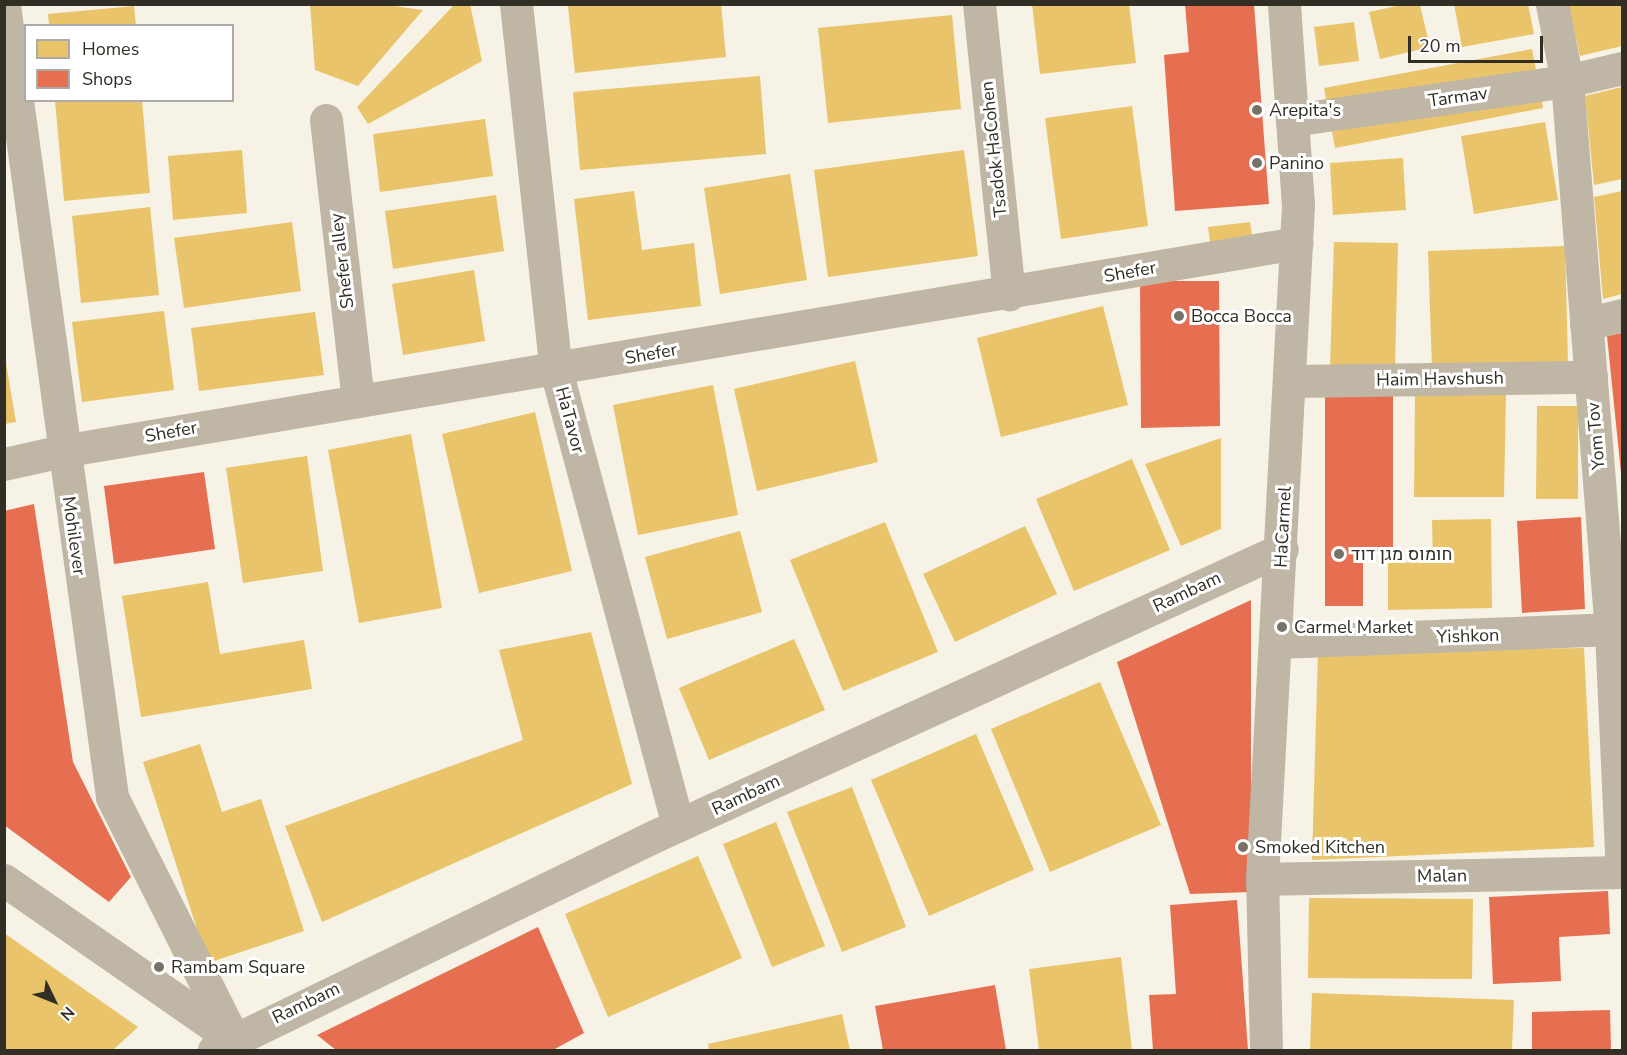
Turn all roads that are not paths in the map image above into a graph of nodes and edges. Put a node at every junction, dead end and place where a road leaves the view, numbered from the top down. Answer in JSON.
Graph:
{"nodes":[{"id":1,"x":516,"y":4,"type":"edge"},
{"id":2,"x":979,"y":4,"type":"edge"},
{"id":3,"x":1284,"y":4,"type":"edge"},
{"id":4,"x":1552,"y":4,"type":"edge"},
{"id":5,"x":4,"y":5,"type":"edge"},
{"id":6,"x":1623,"y":68,"type":"edge"},
{"id":7,"x":1567,"y":81,"type":"junction"},
{"id":8,"x":326,"y":120,"type":"dead end"},
{"id":9,"x":1292,"y":120,"type":"junction"},
{"id":10,"x":1297,"y":243,"type":"junction"},
{"id":11,"x":1009,"y":294,"type":"junction"},
{"id":12,"x":1623,"y":315,"type":"edge"},
{"id":13,"x":1586,"y":324,"type":"junction"},
{"id":14,"x":556,"y":370,"type":"junction"},
{"id":15,"x":1591,"y":377,"type":"junction"},
{"id":16,"x":1290,"y":381,"type":"junction"},
{"id":17,"x":358,"y":401,"type":"junction"},
{"id":18,"x":62,"y":451,"type":"junction"},
{"id":19,"x":4,"y":464,"type":"edge"},
{"id":20,"x":1282,"y":549,"type":"junction"},
{"id":21,"x":1617,"y":630,"type":"edge"},
{"id":22,"x":1277,"y":642,"type":"junction"},
{"id":23,"x":678,"y":825,"type":"junction"},
{"id":24,"x":1623,"y":871,"type":"edge"},
{"id":25,"x":1262,"y":879,"type":"junction"},
{"id":26,"x":4,"y":880,"type":"edge"},
{"id":27,"x":232,"y":1047,"type":"edge"},
{"id":28,"x":1266,"y":1050,"type":"edge"}],
"edges":[{"from":1,"to":14,"type":"street","name":"HaTavor"},
{"from":2,"to":11,"type":"street","name":"Tsadok HaCohen"},
{"from":3,"to":9,"type":"street","name":"HaCarmel"},
{"from":4,"to":7,"type":"street","name":"Yom Tov"},
{"from":5,"to":18,"type":"street","name":"Mohilever"},
{"from":6,"to":7,"type":"street","name":"Tarmav"},
{"from":7,"to":9,"type":"street","name":"Tarmav"},
{"from":7,"to":13,"type":"street","name":"Yom Tov"},
{"from":8,"to":17,"type":"street","name":"Shefer alley"},
{"from":9,"to":10,"type":"street","name":"HaCarmel"},
{"from":10,"to":11,"type":"street","name":"Shefer"},
{"from":10,"to":16,"type":"street","name":"HaCarmel"},
{"from":11,"to":14,"type":"street","name":"Shefer"},
{"from":12,"to":13,"type":"street"},
{"from":13,"to":15,"type":"street","name":"Yom Tov"},
{"from":14,"to":17,"type":"street","name":"Shefer"},
{"from":14,"to":23,"type":"street","name":"HaTavor"},
{"from":15,"to":16,"type":"street","name":"Haim Havshush"},
{"from":15,"to":21,"type":"street","name":"Yom Tov"},
{"from":16,"to":20,"type":"street","name":"HaCarmel"},
{"from":17,"to":18,"type":"street","name":"Shefer"},
{"from":18,"to":19,"type":"street","name":"Shefer"},
{"from":18,"to":27,"type":"street","name":"Mohilever"},
{"from":20,"to":22,"type":"street","name":"HaCarmel"},
{"from":20,"to":23,"type":"street","name":"Rambam"},
{"from":21,"to":22,"type":"street","name":"Yishkon"},
{"from":21,"to":24,"type":"street","name":"Yom Tov"},
{"from":22,"to":25,"type":"street","name":"HaCarmel"},
{"from":23,"to":27,"type":"street","name":"Rambam"},
{"from":24,"to":25,"type":"street","name":"Malan"},
{"from":25,"to":28,"type":"street","name":"HaCarmel"},
{"from":26,"to":27,"type":"street"}]}
